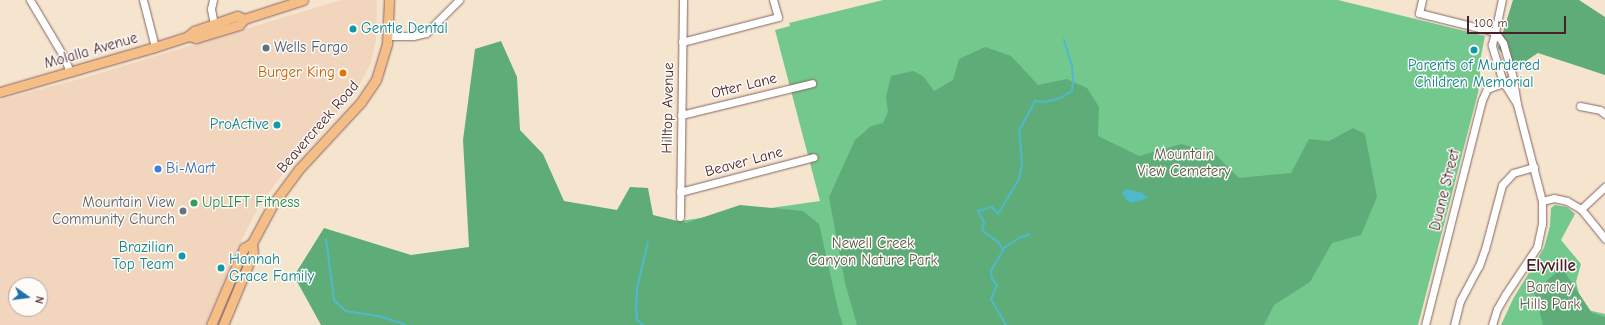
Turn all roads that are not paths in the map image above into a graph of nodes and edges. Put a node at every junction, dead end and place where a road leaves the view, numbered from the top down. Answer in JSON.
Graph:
{"nodes":[{"id":1,"x":30,"y":0,"type":"edge"},
{"id":2,"x":143,"y":0,"type":"edge"},
{"id":3,"x":213,"y":0,"type":"edge"},
{"id":4,"x":303,"y":0,"type":"edge"},
{"id":5,"x":389,"y":0,"type":"edge"},
{"id":6,"x":459,"y":0,"type":"edge"},
{"id":7,"x":683,"y":0,"type":"edge"},
{"id":8,"x":773,"y":0,"type":"edge"},
{"id":9,"x":1422,"y":0,"type":"edge"},
{"id":10,"x":1502,"y":0,"type":"edge"},
{"id":11,"x":244,"y":19,"type":"junction"},
{"id":12,"x":214,"y":24,"type":"junction"},
{"id":13,"x":1495,"y":32,"type":"junction"},
{"id":14,"x":188,"y":36,"type":"junction"},
{"id":15,"x":389,"y":36,"type":"junction"},
{"id":16,"x":682,"y":42,"type":"junction"},
{"id":17,"x":155,"y":47,"type":"junction"},
{"id":18,"x":70,"y":72,"type":"junction"},
{"id":19,"x":1513,"y":79,"type":"junction"},
{"id":20,"x":1503,"y":82,"type":"junction"},
{"id":21,"x":812,"y":83,"type":"dead end"},
{"id":22,"x":0,"y":92,"type":"edge"},
{"id":23,"x":1517,"y":104,"type":"junction"},
{"id":24,"x":1580,"y":106,"type":"dead end"},
{"id":25,"x":1605,"y":114,"type":"edge"},
{"id":26,"x":681,"y":115,"type":"junction"},
{"id":27,"x":814,"y":157,"type":"dead end"},
{"id":28,"x":1534,"y":167,"type":"junction"},
{"id":29,"x":1605,"y":188,"type":"edge"},
{"id":30,"x":680,"y":192,"type":"junction"},
{"id":31,"x":1542,"y":201,"type":"junction"},
{"id":32,"x":1580,"y":209,"type":"junction"},
{"id":33,"x":680,"y":217,"type":"dead end"},
{"id":34,"x":1605,"y":239,"type":"edge"},
{"id":35,"x":252,"y":243,"type":"junction"},
{"id":36,"x":230,"y":280,"type":"junction"},
{"id":37,"x":211,"y":325,"type":"edge"},
{"id":38,"x":217,"y":325,"type":"edge"},
{"id":39,"x":223,"y":325,"type":"edge"},
{"id":40,"x":1425,"y":325,"type":"edge"},
{"id":41,"x":1454,"y":325,"type":"edge"},
{"id":42,"x":1492,"y":325,"type":"edge"}],
"edges":[{"from":1,"to":18,"type":"street"},
{"from":2,"to":17,"type":"street"},
{"from":3,"to":12,"type":"street"},
{"from":4,"to":11,"type":"main road","name":"Molalla Avenue"},
{"from":5,"to":15,"type":"main road","name":"Beavercreek Road"},
{"from":6,"to":15,"type":"street"},
{"from":7,"to":16,"type":"street","name":"Hilltop Avenue"},
{"from":8,"to":16,"type":"street"},
{"from":9,"to":13,"type":"street"},
{"from":10,"to":13,"type":"street"},
{"from":11,"to":12,"type":"main road","name":"Molalla Avenue"},
{"from":11,"to":14,"type":"main road","name":"Molalla Avenue"},
{"from":12,"to":14,"type":"main road","name":"Molalla Avenue"},
{"from":13,"to":19,"type":"street"},
{"from":13,"to":20,"type":"street"},
{"from":14,"to":17,"type":"main road","name":"Molalla Avenue"},
{"from":15,"to":35,"type":"main road","name":"Beavercreek Road"},
{"from":16,"to":26,"type":"street","name":"Hilltop Avenue"},
{"from":17,"to":18,"type":"main road","name":"Molalla Avenue"},
{"from":18,"to":22,"type":"main road","name":"Molalla Avenue"},
{"from":19,"to":20,"type":"street","name":"Duane Street"},
{"from":19,"to":23,"type":"street"},
{"from":20,"to":23,"type":"street"},
{"from":20,"to":40,"type":"street","name":"Duane Street"},
{"from":21,"to":26,"type":"street","name":"Otter Lane"},
{"from":23,"to":28,"type":"street"},
{"from":24,"to":25,"type":"street"},
{"from":26,"to":30,"type":"street","name":"Hilltop Avenue"},
{"from":27,"to":30,"type":"street","name":"Beaver Lane"},
{"from":28,"to":31,"type":"street"},
{"from":28,"to":41,"type":"street"},
{"from":29,"to":32,"type":"street"},
{"from":30,"to":33,"type":"street","name":"Hilltop Avenue"},
{"from":31,"to":32,"type":"street"},
{"from":31,"to":42,"type":"street"},
{"from":32,"to":34,"type":"street"},
{"from":35,"to":36,"type":"main road","name":"Beavercreek Road"},
{"from":35,"to":39,"type":"main road","name":"Beavercreek Road"},
{"from":36,"to":37,"type":"main road","name":"Beavercreek Road"},
{"from":36,"to":38,"type":"main road"}]}
